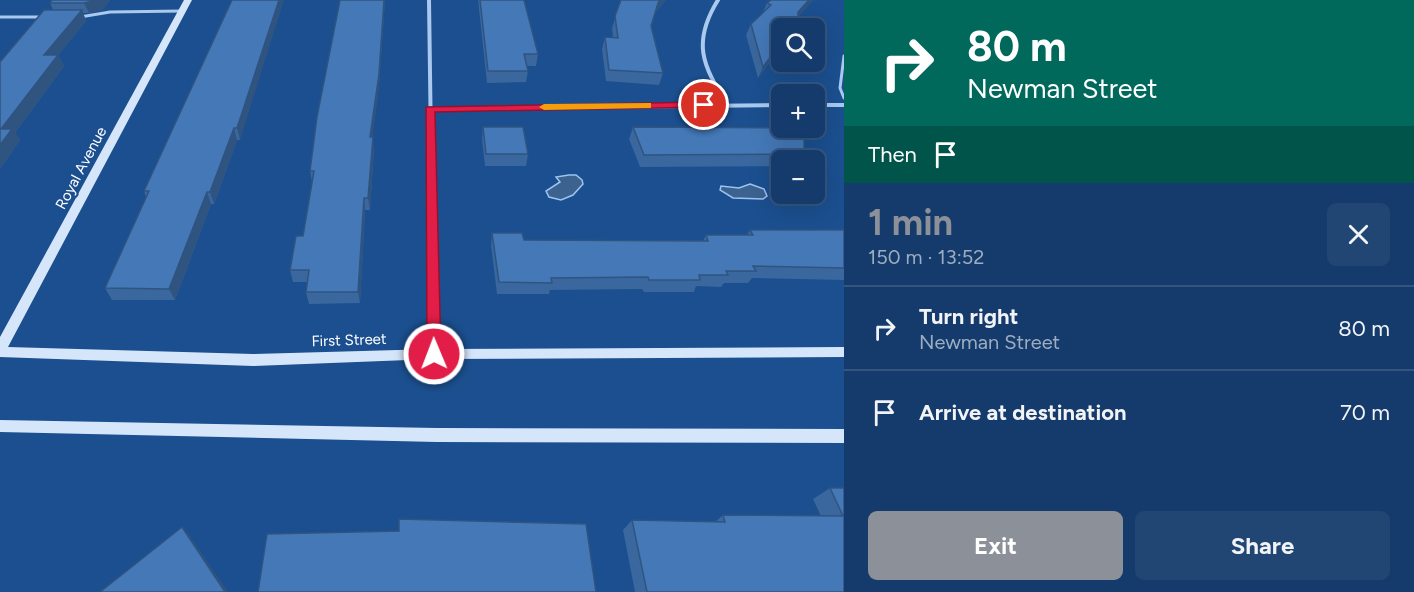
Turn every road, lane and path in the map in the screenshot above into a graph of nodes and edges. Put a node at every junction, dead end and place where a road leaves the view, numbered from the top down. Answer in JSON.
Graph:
{"nodes":[{"id":1,"x":188,"y":0,"type":"edge"},
{"id":2,"x":429,"y":0,"type":"edge"},
{"id":3,"x":717,"y":0,"type":"edge"},
{"id":4,"x":182,"y":11,"type":"junction"},
{"id":5,"x":0,"y":17,"type":"edge"},
{"id":6,"x":46,"y":17,"type":"edge"},
{"id":7,"x":78,"y":17,"type":"edge"},
{"id":8,"x":844,"y":56,"type":"edge"},
{"id":9,"x":844,"y":98,"type":"edge"},
{"id":10,"x":726,"y":104,"type":"junction"},
{"id":11,"x":771,"y":105,"type":"edge"},
{"id":12,"x":825,"y":105,"type":"edge"},
{"id":13,"x":844,"y":105,"type":"edge"},
{"id":14,"x":430,"y":109,"type":"junction"},
{"id":15,"x":0,"y":351,"type":"edge"},
{"id":16,"x":844,"y":352,"type":"edge"},
{"id":17,"x":434,"y":354,"type":"junction"},
{"id":18,"x":0,"y":426,"type":"edge"},
{"id":19,"x":844,"y":436,"type":"edge"}],
"edges":[{"from":1,"to":4,"type":"main road","name":"Royal Avenue"},
{"from":2,"to":14,"type":"street"},
{"from":3,"to":10,"type":"street"},
{"from":4,"to":7,"type":"lane"},
{"from":4,"to":15,"type":"main road","name":"Royal Avenue"},
{"from":5,"to":6,"type":"lane"},
{"from":8,"to":9,"type":"lane"},
{"from":10,"to":11,"type":"street"},
{"from":10,"to":14,"type":"street"},
{"from":12,"to":13,"type":"street"},
{"from":14,"to":17,"type":"street"},
{"from":15,"to":17,"type":"main road","name":"First Street"},
{"from":16,"to":17,"type":"main road","name":"First Street"},
{"from":18,"to":19,"type":"main road"}]}
